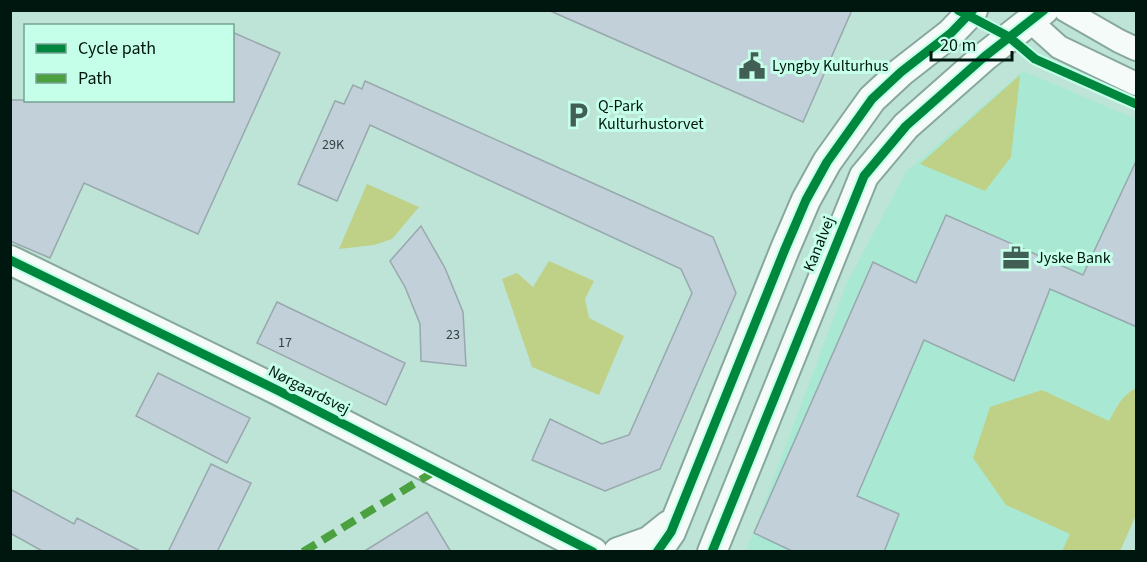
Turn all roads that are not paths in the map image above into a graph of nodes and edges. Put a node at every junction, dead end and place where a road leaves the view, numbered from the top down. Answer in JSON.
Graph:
{"nodes":[{"id":1,"x":973,"y":10,"type":"edge"},
{"id":2,"x":1065,"y":10,"type":"edge"},
{"id":3,"x":1036,"y":14,"type":"edge"},
{"id":4,"x":1137,"y":49,"type":"edge"},
{"id":5,"x":1137,"y":84,"type":"edge"},
{"id":6,"x":10,"y":260,"type":"edge"},
{"id":7,"x":679,"y":515,"type":"junction"},
{"id":8,"x":593,"y":552,"type":"edge"},
{"id":9,"x":618,"y":552,"type":"edge"},
{"id":10,"x":657,"y":552,"type":"edge"},
{"id":11,"x":712,"y":552,"type":"edge"}],
"edges":[{"from":1,"to":7,"type":"street","name":"Kanalvej"},
{"from":2,"to":4,"type":"street"},
{"from":3,"to":5,"type":"street"},
{"from":3,"to":11,"type":"street","name":"Kanalvej"},
{"from":6,"to":8,"type":"street","name":"Nørgaardsvej"},
{"from":7,"to":9,"type":"street"},
{"from":7,"to":10,"type":"street","name":"Kanalvej"}]}
